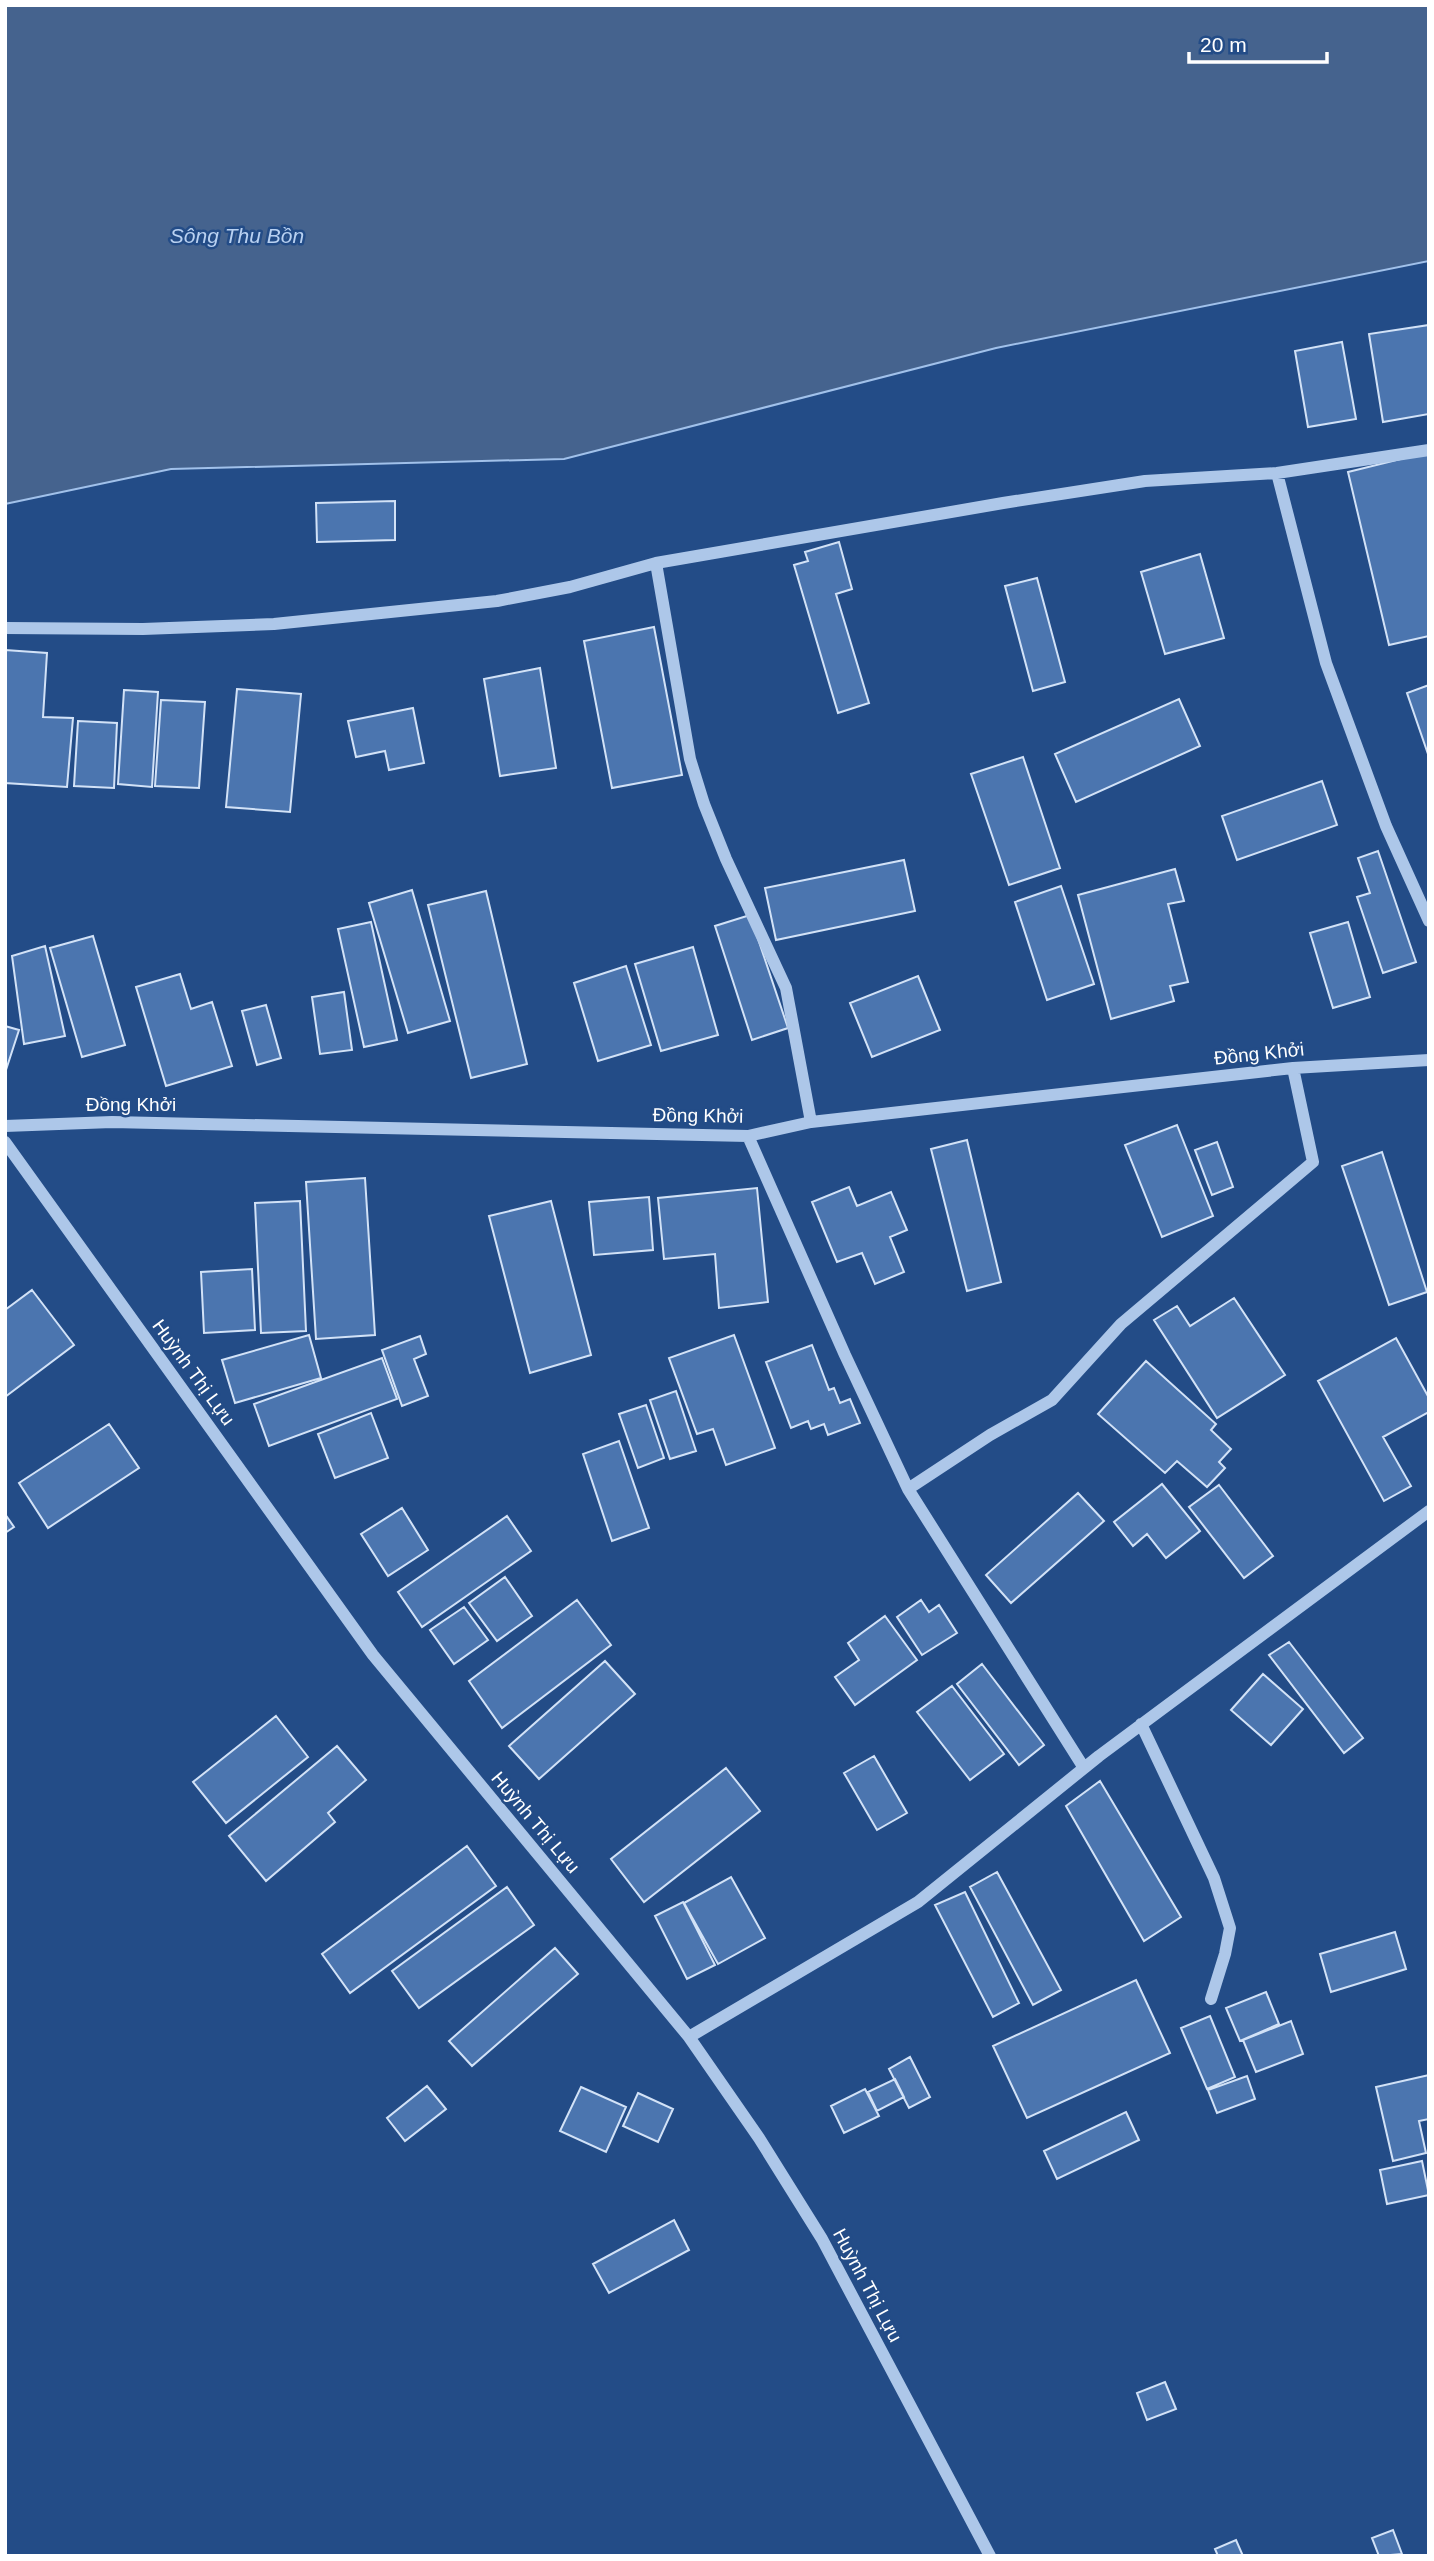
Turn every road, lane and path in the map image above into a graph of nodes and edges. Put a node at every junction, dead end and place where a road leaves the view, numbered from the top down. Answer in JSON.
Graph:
{"nodes":[{"id":1,"x":1429,"y":450,"type":"edge"},
{"id":2,"x":1277,"y":473,"type":"junction"},
{"id":3,"x":656,"y":563,"type":"junction"},
{"id":4,"x":5,"y":628,"type":"edge"},
{"id":5,"x":1429,"y":921,"type":"edge"},
{"id":6,"x":1429,"y":1060,"type":"edge"},
{"id":7,"x":1293,"y":1068,"type":"junction"},
{"id":8,"x":811,"y":1122,"type":"junction"},
{"id":9,"x":5,"y":1126,"type":"edge"},
{"id":10,"x":748,"y":1136,"type":"junction"},
{"id":11,"x":5,"y":1142,"type":"edge"},
{"id":12,"x":908,"y":1489,"type":"junction"},
{"id":13,"x":1429,"y":1511,"type":"edge"},
{"id":14,"x":1141,"y":1724,"type":"junction"},
{"id":15,"x":1084,"y":1768,"type":"junction"},
{"id":16,"x":1211,"y":1999,"type":"dead end"},
{"id":17,"x":688,"y":2038,"type":"junction"},
{"id":18,"x":990,"y":2556,"type":"edge"}],
"edges":[{"from":1,"to":2,"type":"street"},
{"from":2,"to":3,"type":"street"},
{"from":2,"to":5,"type":"street"},
{"from":3,"to":4,"type":"street"},
{"from":3,"to":8,"type":"street"},
{"from":6,"to":7,"type":"street","name":"Đồng Khởi"},
{"from":7,"to":8,"type":"street","name":"Đồng Khởi"},
{"from":7,"to":12,"type":"street"},
{"from":8,"to":10,"type":"street","name":"Đồng Khởi"},
{"from":9,"to":10,"type":"street","name":"Đồng Khởi"},
{"from":10,"to":12,"type":"street"},
{"from":11,"to":17,"type":"street","name":"Huỳnh Thị Lựu"},
{"from":12,"to":15,"type":"street"},
{"from":13,"to":14,"type":"street"},
{"from":14,"to":15,"type":"street"},
{"from":14,"to":16,"type":"street"},
{"from":15,"to":17,"type":"street"},
{"from":17,"to":18,"type":"street","name":"Huỳnh Thị Lựu"}]}
